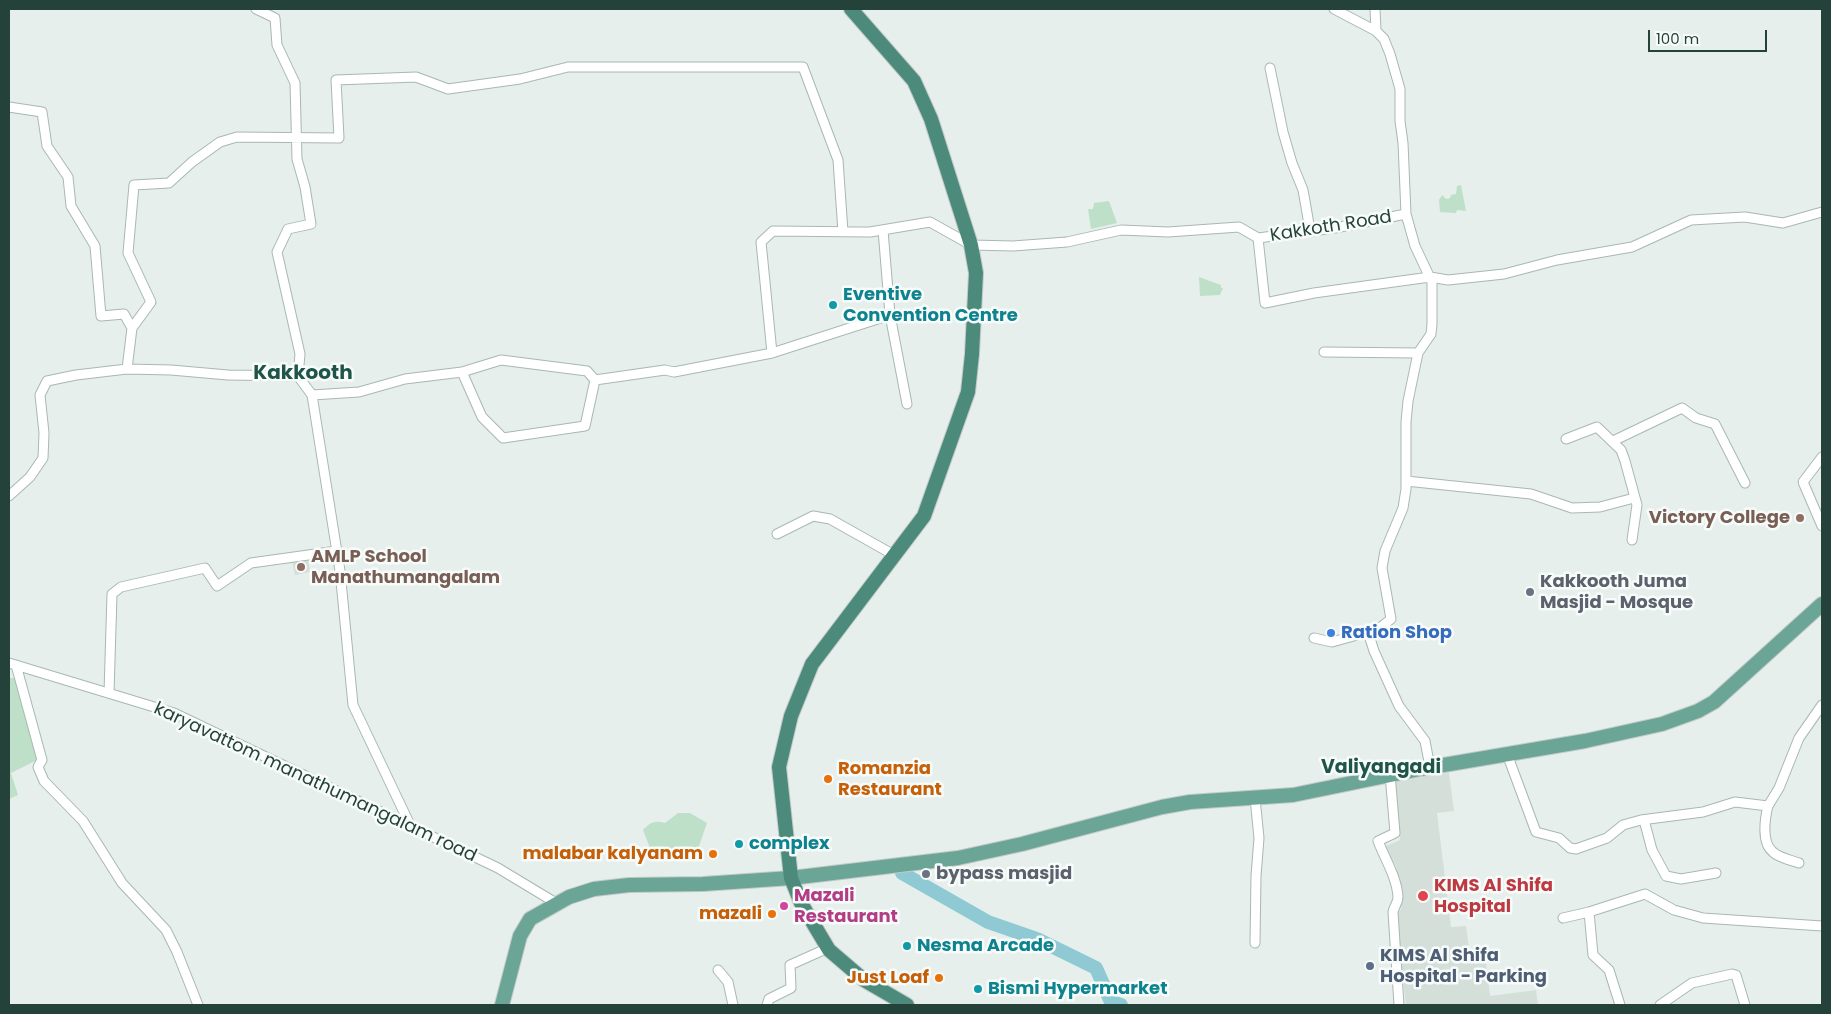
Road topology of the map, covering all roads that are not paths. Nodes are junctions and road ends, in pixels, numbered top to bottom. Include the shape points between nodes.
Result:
1 (256, 9) edge
2 (851, 9) edge
3 (1334, 9) edge
4 (1375, 9) edge
5 (1376, 31) junction
6 (1270, 68) dead end
7 (9, 107) edge
8 (296, 138) junction
9 (1822, 212) edge
10 (1406, 214) junction
11 (883, 230) junction
12 (1310, 230) junction
13 (843, 232) junction
14 (1258, 238) junction
15 (971, 245) junction
16 (1430, 277) junction
17 (890, 315) junction
18 (132, 328) junction
19 (1324, 352) dead end
20 (772, 353) junction
21 (1418, 353) junction
22 (127, 370) junction
23 (462, 372) junction
24 (298, 376) junction
25 (595, 380) junction
26 (312, 395) junction
27 (907, 404) dead end
28 (1566, 439) dead end
29 (1613, 441) junction
30 (1822, 457) edge
31 (1406, 481) junction
32 (1745, 483) dead end
33 (9, 496) edge
34 (1634, 498) junction
35 (1822, 526) edge
36 (777, 534) dead end
37 (1632, 540) dead end
38 (337, 551) junction
39 (894, 555) junction
40 (1822, 604) edge
41 (1368, 632) junction
42 (1314, 638) dead end
43 (12, 664) edge
44 (109, 693) junction
45 (1822, 705) edge
46 (1507, 754) junction
47 (1430, 767) junction
48 (1390, 774) junction
49 (1255, 798) junction
50 (1768, 806) junction
51 (1644, 820) junction
52 (411, 827) junction
53 (1799, 863) dead end
54 (1716, 873) dead end
55 (791, 878) junction
56 (556, 904) junction
57 (1589, 912) junction
58 (1563, 918) dead end
59 (1822, 926) edge
60 (1254, 943) dead end
61 (828, 948) junction
62 (718, 970) dead end
63 (198, 1005) edge
64 (502, 1005) edge
65 (733, 1005) edge
66 (768, 1005) edge
67 (907, 1005) edge
68 (1399, 1005) edge
69 (1620, 1005) edge
70 (1660, 1005) edge
71 (1745, 1005) edge

1 - 8 street via 274,18 277,44 295,83
2 - 15 highway via 914,81 931,119
3 - 5 street
4 - 5 street
5 - 10 street via 1384,40 1400,88
6 - 12 street via 1292,163 1303,190
7 - 18 street via 42,112 47,146 68,177 71,206 95,246 101,316 124,314
8 - 13 street via 339,138 336,80 416,77 448,89 520,79 568,67 803,67 838,160
8 - 18 street via 237,137 220,142 169,182 134,185 128,253 151,302
8 - 24 street via 297,159 311,224 288,229 277,252 300,354
9 - 16 street via 1782,223 1745,217 1691,220 1632,247 1557,260 1504,274 1448,280
10 - 12 street, Kakkoth Road
10 - 16 street, Kakkoth Road via 1415,246
11 - 13 street
11 - 15 street via 930,222
11 - 17 street
12 - 14 street, Kakkoth Road
13 - 20 street via 773,232 761,242
14 - 15 street via 1239,227 1168,232 1121,230 1067,242
14 - 16 street via 1265,303
15 - 39 highway via 976,273 968,392 924,516
16 - 21 street, Kakkoth Road via 1431,334
17 - 20 street
17 - 27 street
18 - 22 street
19 - 21 street
20 - 25 street via 674,372 665,370
21 - 31 street, Kakkoth Road via 1406,422
22 - 24 street
22 - 33 street via 47,381 40,396 43,458 30,477
23 - 25 street via 501,360 587,372
23 - 25 street via 482,417 503,438 585,426
23 - 26 street via 405,379 359,392
24 - 26 street
26 - 38 street
28 - 29 street via 1597,427
29 - 32 street via 1682,408 1696,418 1715,424
29 - 34 street via 1621,450
30 - 35 street via 1804,482
31 - 34 street via 1531,494 1572,508 1600,507
31 - 41 street, Kakkoth Road via 1403,508 1385,551 1382,568 1390,619
34 - 37 street via 1637,505
36 - 39 street via 813,516 830,519
38 - 44 street via 250,563 217,586 206,568 121,587 112,594
38 - 52 street via 353,705
39 - 55 highway via 812,664 791,716 779,767
40 - 46 main road via 1714,702 1703,708 1662,724
41 - 42 street, Kakkoth Road via 1332,642
41 - 47 street via 1399,706 1425,741
43 - 44 street, karyavattom manathumangalam road
43 - 63 street via 42,760 38,767 44,781 83,821 122,883 166,930
44 - 52 street, karyavattom manathumangalam road via 174,713
45 - 50 street via 1799,738
46 - 47 main road
46 - 51 street via 1536,832 1559,838 1576,849 1607,838 1623,825
47 - 48 main road
48 - 49 main road via 1293,795
48 - 68 street via 1395,833 1378,841 1398,894 1393,912
49 - 55 main road via 1162,807 958,858
49 - 60 street via 1259,838
50 - 51 street via 1735,802 1703,812
50 - 53 street via 1765,825 1769,848 1777,855
51 - 54 street via 1652,850 1666,876 1681,879
52 - 56 street, karyavattom manathumangalam road via 498,868
55 - 56 main road via 629,885 594,889
55 - 61 highway via 801,904
56 - 64 main road via 530,919 520,936
57 - 58 street
57 - 59 street via 1645,894 1674,910 1703,918
57 - 69 street via 1593,955 1608,970
61 - 66 street via 790,965 791,988 769,999
61 - 67 highway via 864,980
62 - 65 street via 728,982
70 - 71 street via 1692,983 1732,974 1736,975

